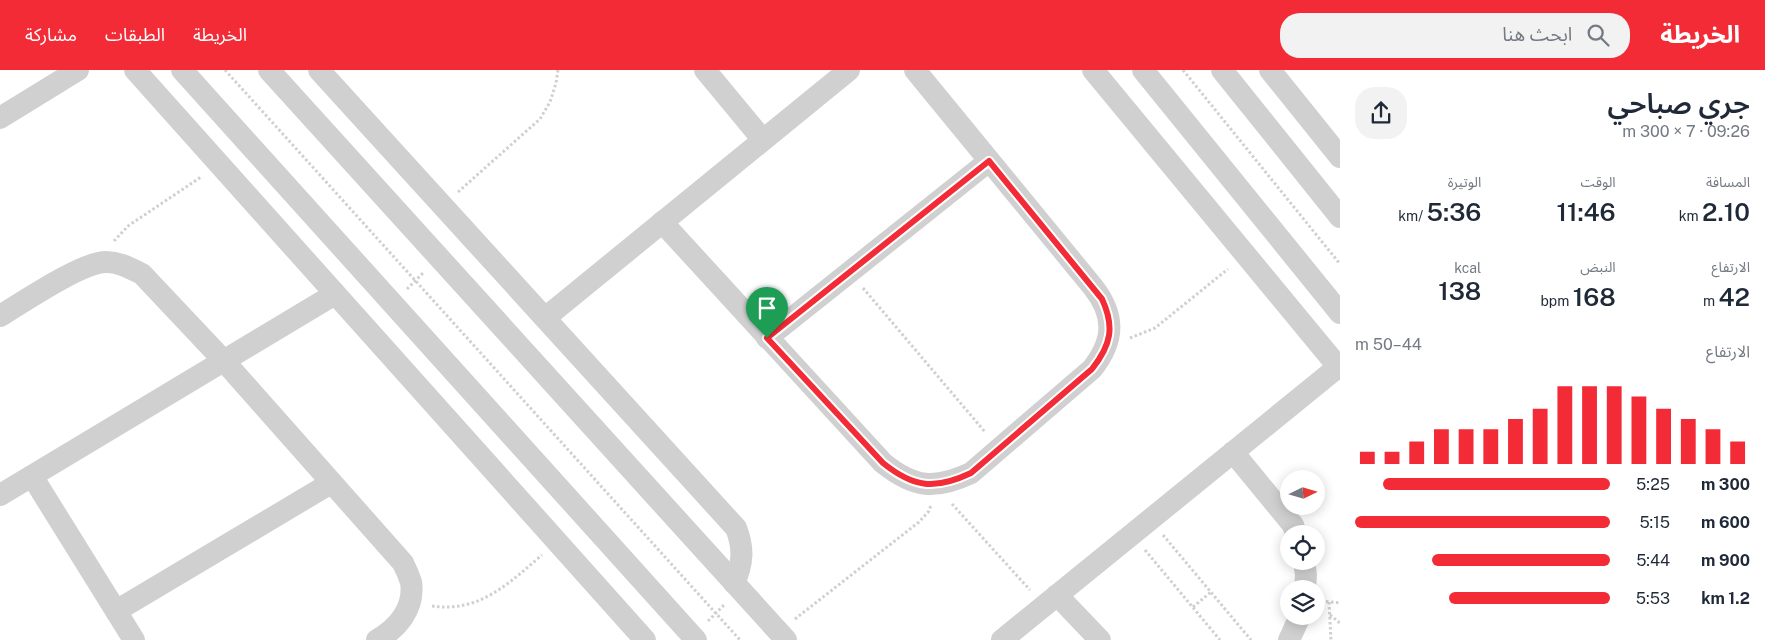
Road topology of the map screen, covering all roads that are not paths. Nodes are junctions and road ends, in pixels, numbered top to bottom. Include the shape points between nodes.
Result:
1 (78, 70) edge
2 (135, 70) edge
3 (182, 70) edge
4 (319, 70) edge
5 (705, 70) edge
6 (849, 70) edge
7 (915, 70) edge
8 (1093, 70) edge
9 (1144, 70) edge
10 (1222, 70) edge
11 (1270, 70) edge
12 (276, 73) edge
13 (0, 118) edge
14 (764, 140) junction
15 (1340, 157) edge
16 (989, 161) junction
17 (1340, 218) edge
18 (662, 222) junction
19 (335, 294) junction
20 (1340, 313) edge
21 (0, 316) edge
22 (545, 318) junction
23 (767, 338) junction
24 (224, 361) junction
25 (1339, 368) edge
26 (457, 375) junction
27 (428, 398) junction
28 (1233, 452) junction
29 (32, 476) junction
30 (330, 483) junction
31 (0, 495) edge
32 (576, 506) junction
33 (1293, 525) edge
34 (553, 537) junction
35 (737, 587) junction
36 (1051, 600) junction
37 (116, 611) junction
38 (1296, 625) edge
39 (782, 636) edge
40 (694, 638) edge
41 (134, 640) edge
42 (377, 640) edge
43 (645, 640) edge
44 (1002, 640) edge
45 (1100, 640) edge
46 (1289, 640) edge

1 - 13 street
2 - 19 street
3 - 26 street
4 - 22 street
5 - 14 street
6 - 14 street
7 - 16 street
8 - 25 street
9 - 20 street
10 - 17 street
11 - 15 street
12 - 35 street via 438,258
14 - 18 street
16 - 23 street
16 - 23 street via 1102,299 1110,328 1108,344 1092,369 971,473 934,485 916,483 898,475 883,463
18 - 22 street
18 - 23 street
19 - 24 street
19 - 27 street
21 - 24 street via 85,266 105,262 124,265 142,274
22 - 35 street via 736,528 742,556
24 - 29 street
24 - 30 street
25 - 28 street
26 - 27 street
26 - 32 street
27 - 34 street
28 - 33 street
28 - 36 street
29 - 31 street
29 - 37 street
30 - 37 street
30 - 42 street via 403,563 411,582 410,603 401,621
32 - 34 street
32 - 40 street
34 - 43 street
35 - 39 street
36 - 44 street
36 - 45 street
37 - 41 street
38 - 46 street

